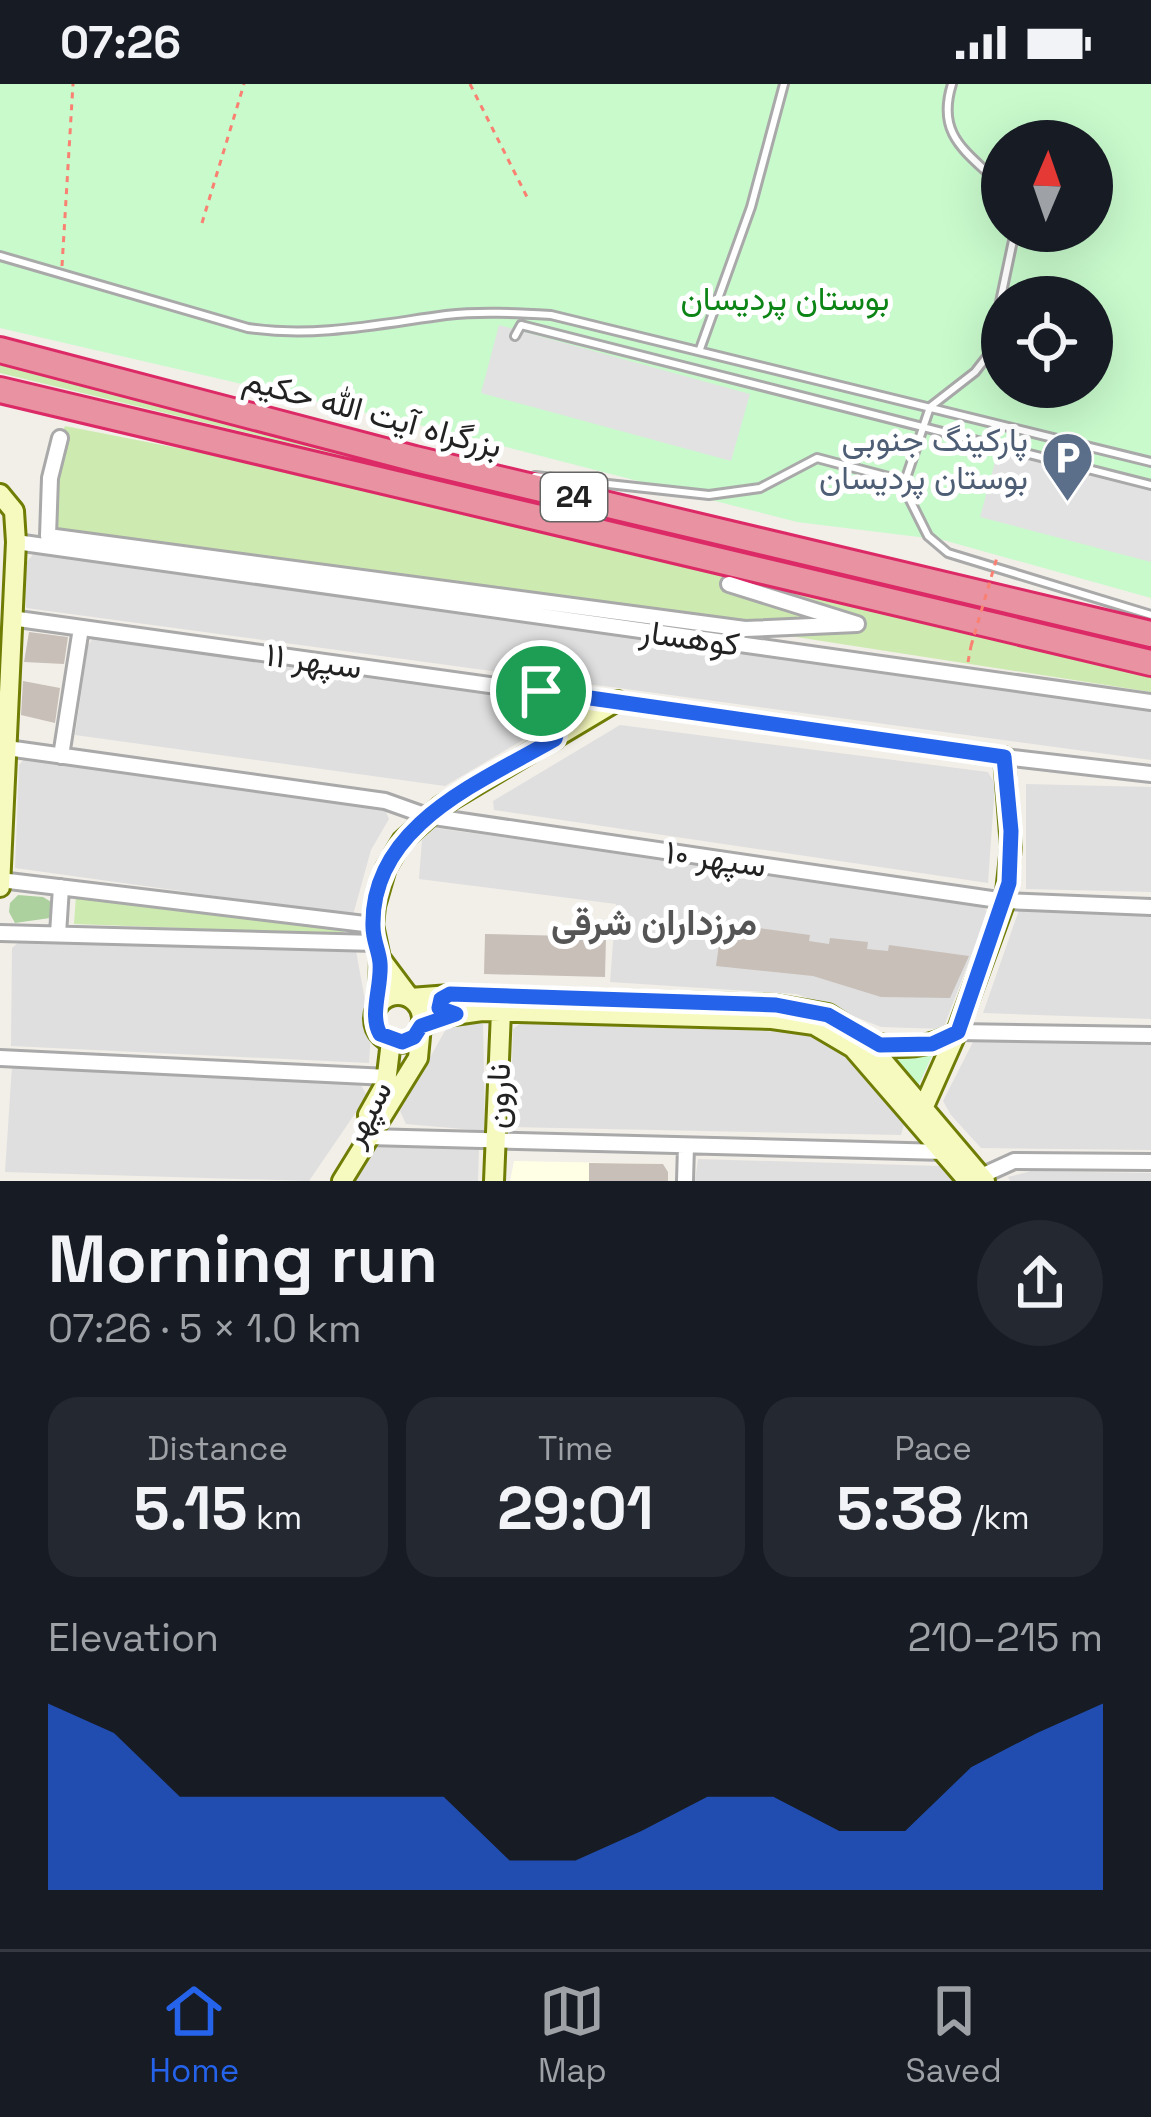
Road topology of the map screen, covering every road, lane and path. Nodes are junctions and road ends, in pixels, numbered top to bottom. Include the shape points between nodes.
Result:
1 (74, 84) edge
2 (244, 84) edge
3 (470, 84) edge
4 (784, 84) edge
5 (952, 84) edge
6 (981, 166) edge
7 (526, 197) dead end
8 (202, 224) dead end
9 (1011, 252) edge
10 (0, 256) edge
11 (61, 274) junction
12 (514, 336) dead end
13 (700, 349) junction
14 (0, 350) edge
15 (0, 393) edge
16 (930, 407) junction
17 (923, 427) junction
18 (60, 438) dead end
19 (415, 459) junction
20 (1151, 462) edge
21 (904, 484) junction
22 (1151, 485) edge
23 (0, 494) edge
24 (16, 542) junction
25 (998, 554) dead end
26 (729, 584) dead end
27 (1151, 615) edge
28 (11, 618) junction
29 (81, 628) junction
30 (1151, 634) edge
31 (5, 641) edge
32 (1151, 663) edge
33 (964, 675) junction
34 (541, 691) junction
35 (617, 701) junction
36 (1151, 702) edge
37 (4, 712) edge
38 (555, 739) junction
39 (7, 748) junction
40 (61, 756) junction
41 (1004, 757) junction
42 (1151, 774) edge
43 (427, 816) junction
44 (2, 825) edge
45 (0, 883) edge
46 (61, 887) junction
47 (1005, 901) junction
48 (1151, 907) edge
49 (0, 933) edge
50 (58, 934) junction
51 (376, 942) junction
52 (410, 998) junction
53 (380, 1004) junction
54 (453, 1004) junction
55 (501, 1011) junction
56 (421, 1026) junction
57 (958, 1032) junction
58 (1151, 1035) edge
59 (867, 1040) junction
60 (392, 1041) junction
61 (0, 1058) edge
62 (396, 1078) junction
63 (921, 1113) junction
64 (362, 1137) junction
65 (496, 1140) junction
66 (686, 1145) junction
67 (951, 1149) junction
68 (1151, 1162) edge
69 (977, 1180) edge
70 (328, 1181) edge
71 (342, 1181) edge
72 (494, 1181) edge
73 (685, 1181) edge

1 - 11 path
2 - 8 path
3 - 7 path
4 - 13 lane
5 - 6 lane via 952,137
9 - 16 lane via 989,354
10 - 11 lane
11 - 13 lane via 282,333 498,312 551,315
12 - 17 lane via 521,325
13 - 16 lane
14 - 19 highway, بزرگراه آیت الله حکیم / 24
15 - 32 highway, بزرگراه آیت الله حکیم / 24
16 - 17 lane
16 - 20 lane
17 - 21 lane
17 - 22 lane
18 - 26 street via 48,536 745,629 857,624
19 - 21 lane via 709,495 760,488 824,458
19 - 30 highway, بزرگراه آیت الله حکیم / 24
21 - 27 lane via 941,549
23 - 24 street via 14,511
24 - 28 street
24 - 33 street, کوهسار
25 - 33 path, bridge
28 - 29 street, سپهر ۱۱
28 - 31 street
29 - 34 street, سپهر ۱۱
29 - 40 street
31 - 37 street
33 - 36 street, کوهسار
34 - 35 street, سپهر ۱۱
34 - 38 street via 562,710
35 - 38 street
35 - 41 street, سپهر ۱۱
37 - 39 street
38 - 43 street
39 - 40 street, سپهر ۱۰
39 - 44 street
40 - 43 street, سپهر ۱۰ via 381,800
41 - 42 street, سپهر ۱۱
41 - 47 street via 1011,847
43 - 47 street, سپهر ۱۰
43 - 51 street via 386,868
44 - 45 street
45 - 46 street
46 - 50 street
46 - 51 street
47 - 48 street, سپهر ۱۰
47 - 57 street
49 - 50 street
50 - 51 street
51 - 52 street
51 - 53 street
52 - 53 street via 393,995
52 - 54 street
52 - 56 street
53 - 60 street via 376,1027
54 - 55 street
54 - 56 street
54 - 59 street via 776,1005 828,1015
55 - 63 street via 814,1025 854,1048
55 - 65 street, نارون
56 - 60 street via 409,1040
56 - 62 street, سپهر via 422,1048
57 - 58 street
57 - 59 street via 932,1044
57 - 63 street
59 - 63 street
60 - 62 street, سپهر
61 - 62 street
62 - 64 street, سپهر
63 - 67 street
64 - 65 street
64 - 70 street, سپهر
64 - 71 street, سپهر
65 - 66 street
65 - 72 street, نارون
66 - 67 street
66 - 73 street
67 - 69 street
68 - 69 street via 1014,1160

